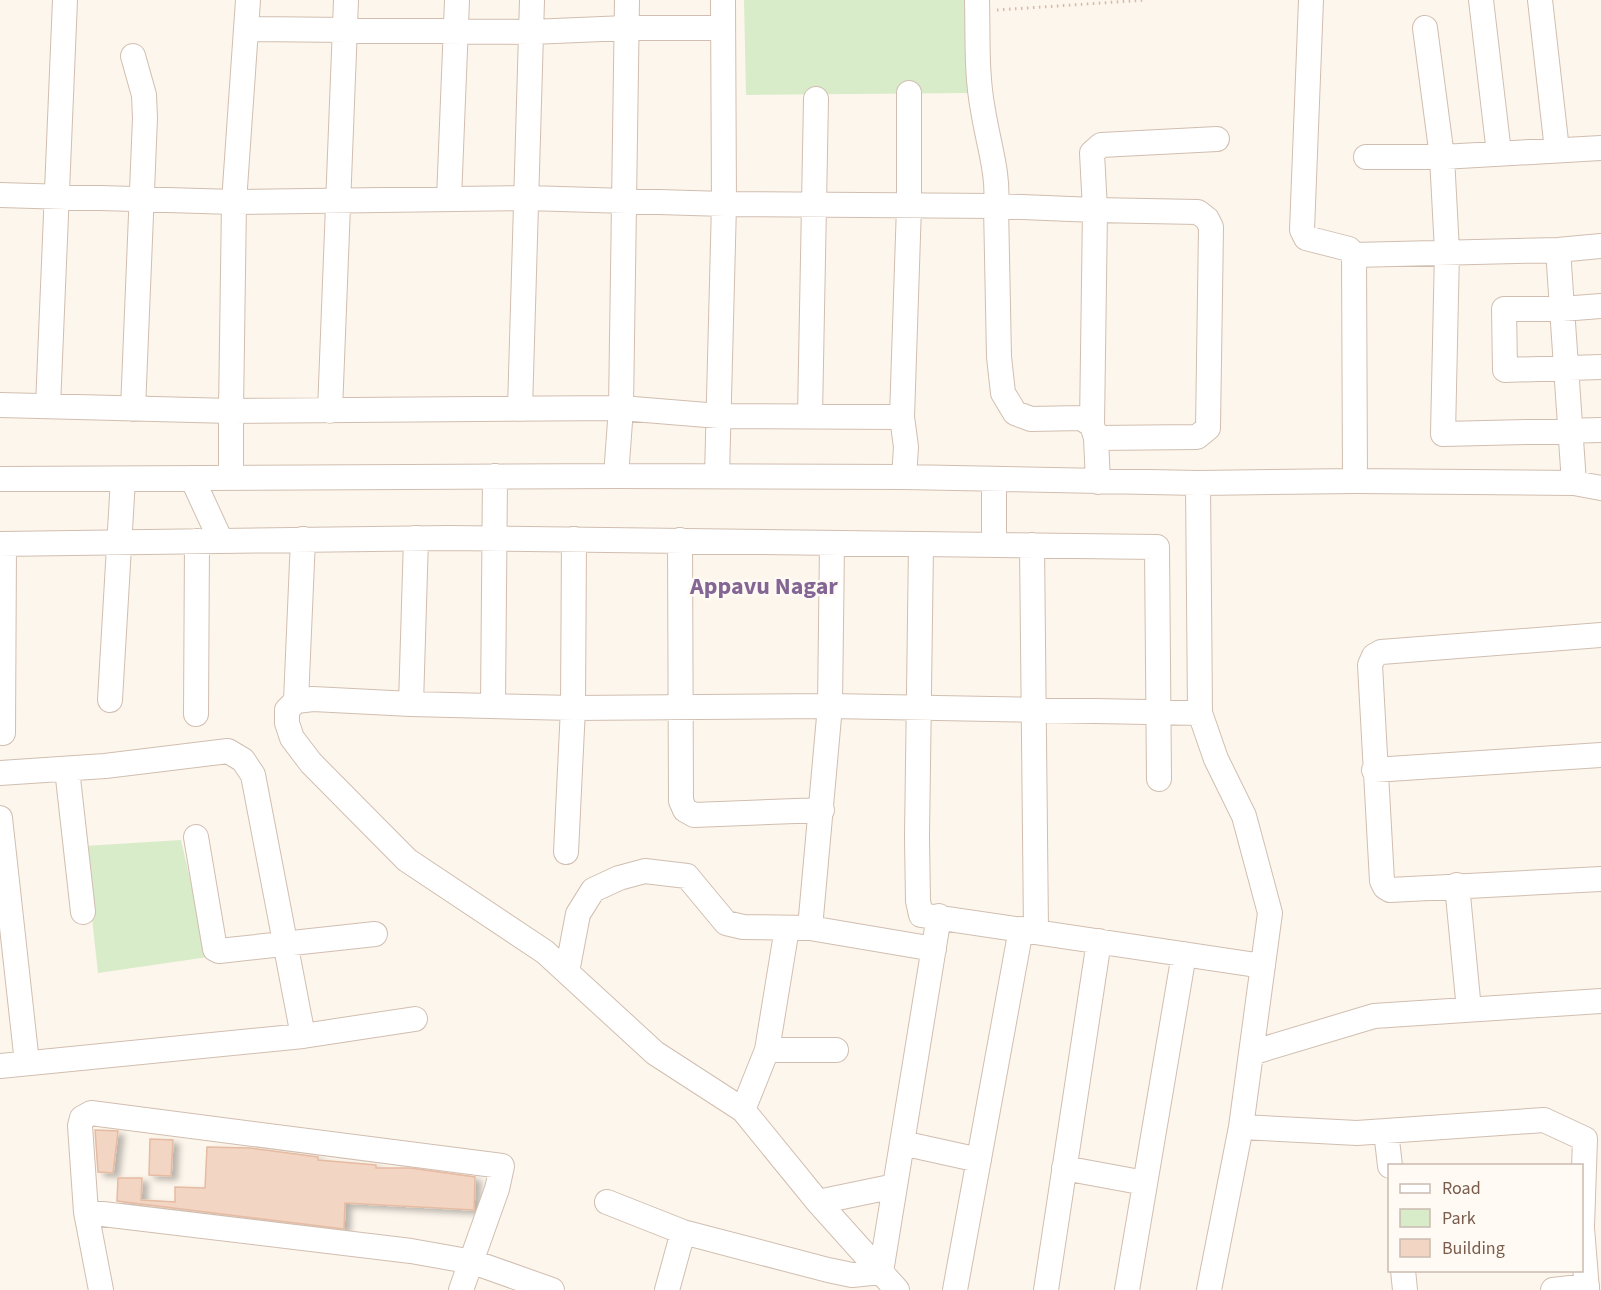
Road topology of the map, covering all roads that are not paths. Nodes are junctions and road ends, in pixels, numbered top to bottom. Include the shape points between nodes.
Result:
1 (65, 0) edge
2 (248, 0) edge
3 (346, 0) edge
4 (457, 0) edge
5 (532, 0) edge
6 (627, 0) edge
7 (723, 0) edge
8 (1311, 0) edge
9 (1481, 0) edge
10 (1540, 0) edge
11 (977, 6) edge
12 (626, 28) junction
13 (723, 28) junction
14 (1425, 28) dead end
15 (246, 29) junction
16 (344, 31) junction
17 (455, 31) junction
18 (531, 32) junction
19 (133, 57) dead end
20 (909, 93) dead end
21 (816, 99) dead end
22 (1217, 139) dead end
23 (1601, 148) edge
24 (1557, 150) junction
25 (1499, 153) junction
26 (1366, 157) dead end
27 (1442, 157) junction
28 (0, 195) edge
29 (59, 197) junction
30 (528, 198) junction
31 (140, 199) junction
32 (449, 199) junction
33 (340, 200) junction
34 (623, 201) junction
35 (234, 202) junction
36 (724, 204) junction
37 (814, 204) junction
38 (909, 206) junction
39 (996, 206) junction
40 (1095, 210) junction
41 (1601, 246) edge
42 (1558, 250) junction
43 (1447, 251) junction
44 (1354, 255) junction
45 (1601, 306) edge
46 (1562, 309) junction
47 (1601, 367) edge
48 (1567, 369) junction
49 (0, 405) edge
50 (48, 406) junction
51 (621, 408) junction
52 (133, 409) junction
53 (520, 409) junction
54 (231, 411) junction
55 (330, 411) junction
56 (719, 416) junction
57 (810, 416) junction
58 (902, 417) junction
59 (1601, 430) edge
60 (1569, 431) junction
61 (1094, 432) junction
62 (495, 476) junction
63 (616, 476) junction
64 (717, 476) junction
65 (904, 477) junction
66 (192, 478) junction
67 (231, 478) junction
68 (0, 479) edge
69 (123, 479) junction
70 (994, 479) junction
71 (1355, 481) junction
72 (1098, 482) junction
73 (1198, 483) junction
74 (1574, 483) junction
75 (1601, 488) edge
76 (416, 538) junction
77 (495, 538) junction
78 (303, 539) junction
79 (574, 539) junction
80 (680, 540) junction
81 (197, 541) junction
82 (221, 541) junction
83 (120, 542) junction
84 (2, 544) edge
85 (832, 544) junction
86 (1032, 544) junction
87 (994, 545) junction
88 (921, 546) junction
89 (1601, 635) edge
90 (110, 700) dead end
91 (296, 701) junction
92 (411, 704) junction
93 (493, 704) junction
94 (830, 706) junction
95 (573, 708) junction
96 (682, 708) junction
97 (918, 708) junction
98 (1034, 710) junction
99 (1157, 711) junction
100 (1200, 713) junction
101 (196, 714) dead end
102 (3, 733) dead end
103 (1601, 755) edge
104 (67, 769) junction
105 (1374, 770) junction
106 (0, 773) edge
107 (1159, 779) dead end
108 (822, 810) junction
109 (0, 818) edge
110 (196, 837) dead end
111 (566, 852) dead end
112 (1601, 879) edge
113 (1456, 885) junction
114 (82, 912) dead end
115 (939, 916) junction
116 (799, 928) junction
117 (1028, 930) junction
118 (375, 934) dead end
119 (1099, 941) junction
120 (286, 942) junction
121 (934, 949) junction
122 (1184, 954) junction
123 (1263, 966) junction
124 (567, 972) junction
125 (1601, 1001) edge
126 (1469, 1010) junction
127 (415, 1018) dead end
128 (303, 1036) junction
129 (767, 1050) junction
130 (836, 1050) dead end
131 (1251, 1053) junction
132 (27, 1063) junction
133 (0, 1066) edge
134 (743, 1110) junction
135 (1240, 1127) junction
136 (1386, 1131) junction
137 (902, 1143) junction
138 (979, 1160) junction
139 (1390, 1164) edge
140 (1064, 1168) junction
141 (1145, 1183) junction
142 (1583, 1183) edge
143 (895, 1186) junction
144 (607, 1202) dead end
145 (818, 1202) junction
146 (86, 1212) junction
147 (683, 1232) junction
148 (1583, 1247) edge
149 (473, 1262) junction
150 (881, 1272) junction
151 (1403, 1272) edge
152 (1587, 1288) edge
153 (101, 1290) edge
154 (461, 1290) edge
155 (552, 1290) edge
156 (667, 1290) edge
157 (897, 1290) edge
158 (955, 1290) edge
159 (1046, 1290) edge
160 (1127, 1290) edge
161 (1209, 1290) edge
162 (1406, 1290) edge
163 (1552, 1290) edge

1 - 29 street
2 - 15 street
3 - 16 street
4 - 17 street
5 - 18 street
6 - 12 street
7 - 13 street
8 - 44 street via 1302,230 1306,238 1349,249
9 - 25 street
10 - 24 street
11 - 39 street via 977,66 998,185
12 - 13 street
12 - 18 street
12 - 34 street
13 - 36 street
14 - 27 street
15 - 16 street
15 - 35 street
16 - 17 street
16 - 33 street
17 - 18 street
17 - 32 street
18 - 30 street
19 - 31 street via 144,96
20 - 38 street
21 - 37 street
22 - 40 street via 1096,147 1092,153
23 - 24 street
24 - 25 street
25 - 27 street
26 - 27 street
27 - 43 street
28 - 29 street
29 - 31 street
29 - 50 street
30 - 32 street
30 - 34 street
30 - 53 street
31 - 35 street
31 - 52 street
32 - 33 street
33 - 35 street
33 - 55 street
34 - 36 street
34 - 51 street
35 - 54 street
36 - 37 street
36 - 56 street
37 - 38 street
37 - 57 street
38 - 39 street
38 - 58 street
39 - 40 street
39 - 61 street via 1003,393 1015,413 1031,419 1081,418
40 - 61 street
40 - 61 street via 1198,212 1211,227 1208,428 1197,437
41 - 42 street
42 - 43 street
42 - 46 street
43 - 44 street
43 - 60 street via 1443,434
44 - 71 street
45 - 46 street
46 - 48 street
46 - 48 street via 1504,309 1505,370
47 - 48 street
48 - 60 street
49 - 50 street
50 - 52 street
51 - 53 street
51 - 56 street
51 - 63 street
52 - 54 street
53 - 55 street
54 - 55 street
54 - 67 street
56 - 57 street
56 - 64 street
57 - 58 street
58 - 65 street
59 - 60 street
60 - 74 street
61 - 72 street
62 - 63 street
62 - 67 street
62 - 77 street
63 - 64 street
64 - 65 street
65 - 70 street
66 - 67 street
66 - 69 street
66 - 82 street
68 - 69 street
69 - 83 street
70 - 72 street
70 - 87 street
71 - 73 street
71 - 74 street
72 - 73 street
73 - 100 street
74 - 75 street
76 - 77 street
76 - 78 street
76 - 92 street
77 - 79 street
77 - 93 street
78 - 82 street
78 - 91 street
79 - 80 street
79 - 95 street
80 - 85 street
80 - 96 street
81 - 82 street
81 - 83 street
81 - 101 street
83 - 84 street
83 - 90 street
84 - 102 street
85 - 88 street
85 - 94 street
86 - 87 street
86 - 98 street
86 - 99 street via 1157,547
87 - 88 street
88 - 97 street
89 - 105 street via 1381,652 1374,656 1370,665
91 - 92 street
91 - 124 street via 287,710 292,738 311,763 407,860 545,952
92 - 93 street
93 - 95 street
94 - 96 street
94 - 97 street
94 - 108 street
95 - 96 street
95 - 111 street
96 - 108 street via 681,801 685,810 693,815
97 - 98 street
97 - 115 street via 918,901 921,915
98 - 99 street
98 - 117 street
99 - 100 street
99 - 107 street
100 - 123 street via 1216,759 1244,816 1270,913
103 - 105 street
104 - 106 street
104 - 114 street
104 - 120 street via 228,751 243,760 253,775
105 - 113 street via 1385,887 1390,890
108 - 116 street
109 - 132 street
110 - 120 street via 215,949
112 - 113 street
113 - 126 street
115 - 117 street
115 - 121 street
116 - 121 street
116 - 124 street via 743,927 726,922 687,876 645,871 593,890 578,914
116 - 129 street
117 - 119 street
117 - 138 street
118 - 120 street
119 - 122 street
119 - 140 street
120 - 128 street
121 - 137 street
122 - 123 street
122 - 141 street
123 - 131 street
124 - 134 street via 655,1053
125 - 126 street
126 - 131 street via 1374,1016
127 - 128 street
128 - 132 street
129 - 130 street
129 - 134 street
131 - 135 street
132 - 133 street
134 - 145 street
135 - 136 street
135 - 161 street
136 - 139 street
136 - 142 street via 1544,1120 1585,1139
137 - 138 street
137 - 143 street
138 - 158 street
140 - 141 street
140 - 159 street
141 - 160 street
143 - 145 street
143 - 150 street
144 - 147 street
145 - 150 street
146 - 149 street
146 - 149 street via 80,1126 82,1118 91,1113 502,1166
146 - 153 street
147 - 150 street via 852,1275
147 - 156 street
148 - 152 street
149 - 154 street
149 - 155 street
150 - 157 street
151 - 162 street
152 - 163 street

